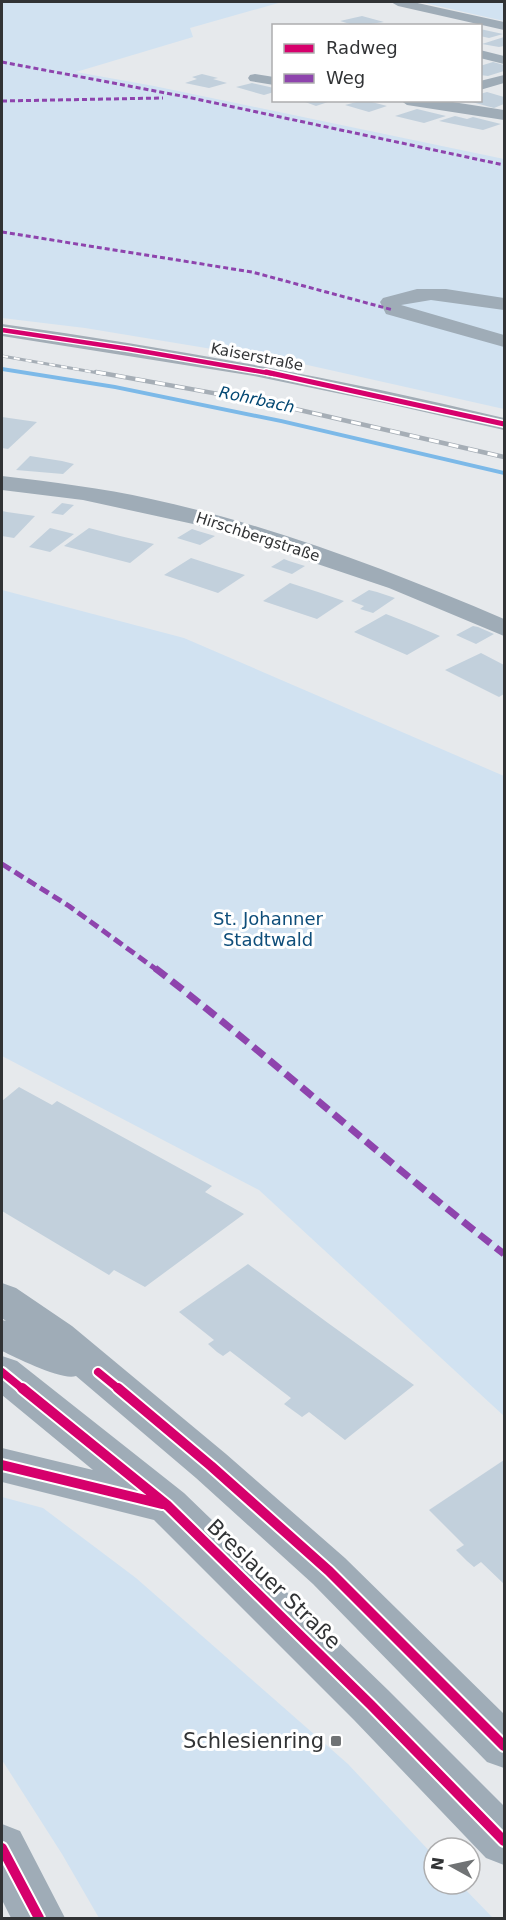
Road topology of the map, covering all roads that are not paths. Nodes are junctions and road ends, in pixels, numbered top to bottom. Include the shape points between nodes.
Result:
1 (398, 2) edge
2 (504, 26) edge
3 (482, 54) edge
4 (504, 60) edge
5 (255, 78) dead end
6 (504, 79) edge
7 (272, 81) edge
8 (482, 85) edge
9 (427, 102) edge
10 (504, 115) edge
11 (504, 304) edge
12 (2, 330) edge
13 (504, 341) edge
14 (504, 424) edge
15 (2, 483) edge
16 (504, 628) edge
17 (2, 1298) edge
18 (2, 1335) edge
19 (2, 1372) edge
20 (98, 1372) junction
21 (2, 1465) edge
22 (168, 1506) junction
23 (504, 1746) edge
24 (504, 1840) edge
25 (2, 1848) edge
26 (24, 1898) edge

1 - 2 street
3 - 4 street
5 - 7 street
6 - 8 street
9 - 10 street
11 - 13 street via 440,295 408,295 390,302 393,310
12 - 14 main road, Kaiserstraße via 244,368
15 - 16 street, Hirschbergstraße via 117,499 215,522 398,583
17 - 20 street via 58,1337
18 - 20 street
19 - 22 street, Breslauer Straße
20 - 23 street via 329,1571
21 - 22 street
22 - 24 street, Breslauer Straße
25 - 26 street

